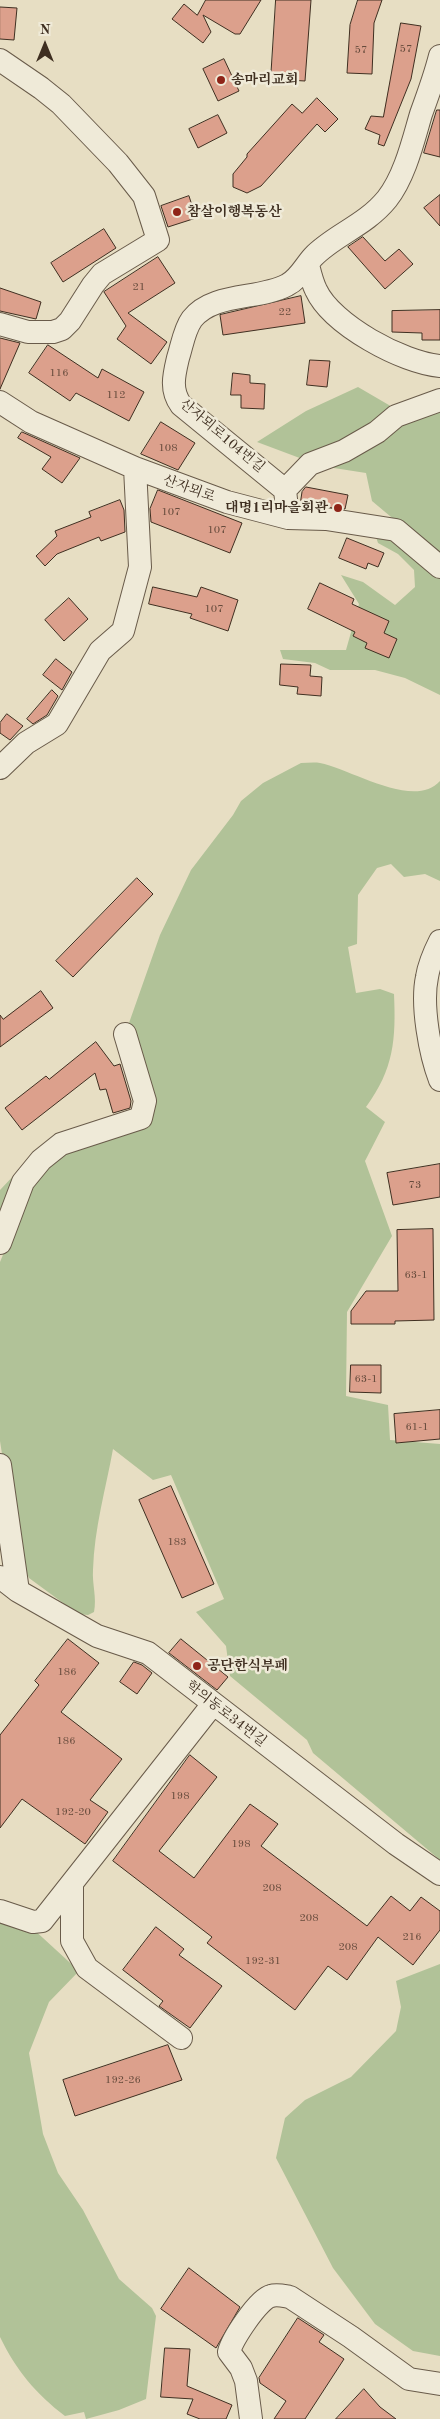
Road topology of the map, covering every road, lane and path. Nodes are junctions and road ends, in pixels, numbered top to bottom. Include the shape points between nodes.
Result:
1 (440, 56) edge
2 (0, 60) edge
3 (308, 265) junction
4 (0, 324) edge
5 (440, 366) edge
6 (440, 400) edge
7 (0, 402) edge
8 (135, 468) junction
9 (285, 490) junction
10 (288, 518) junction
11 (440, 567) edge
12 (0, 768) edge
13 (440, 941) edge
14 (125, 1034) dead end
15 (440, 1080) edge
16 (0, 1243) edge
17 (0, 1465) edge
18 (0, 1577) edge
19 (18, 1592) junction
20 (213, 1704) junction
21 (440, 1874) edge
22 (72, 1885) junction
23 (0, 1911) edge
24 (181, 2038) dead end
25 (440, 2384) edge
26 (251, 2419) edge

1 - 3 street, 산자뫼로104번길 via 412,143 388,197 367,219 323,248
2 - 4 street via 61,104 118,163 144,196 158,240 102,274 62,329 28,332
3 - 5 street via 322,300 358,332 400,356
3 - 9 street, 산자뫼로104번길 via 289,284 214,304 192,319 186,330 173,390 181,405
6 - 9 street via 396,416 344,450 310,464
7 - 8 street, 산자뫼로 via 31,422
8 - 10 street, 산자뫼로 via 227,502
8 - 12 street via 140,567 123,631 100,651 57,724 26,743
9 - 10 street
10 - 11 street, 산자뫼로 via 326,519 396,530
13 - 15 street via 426,979 425,1000
14 - 16 street via 145,1101 141,1118 61,1144 41,1160 23,1182
17 - 19 street
18 - 19 street, 학의동로34번길
19 - 20 street, 학의동로34번길 via 97,1636 148,1653
20 - 21 street, 학의동로34번길
20 - 22 street
22 - 23 street via 42,1921 33,1922
22 - 24 street via 72,1941 87,1968
25 - 26 street via 409,2379 290,2297 270,2296 262,2301 231,2343 229,2352 246,2381

